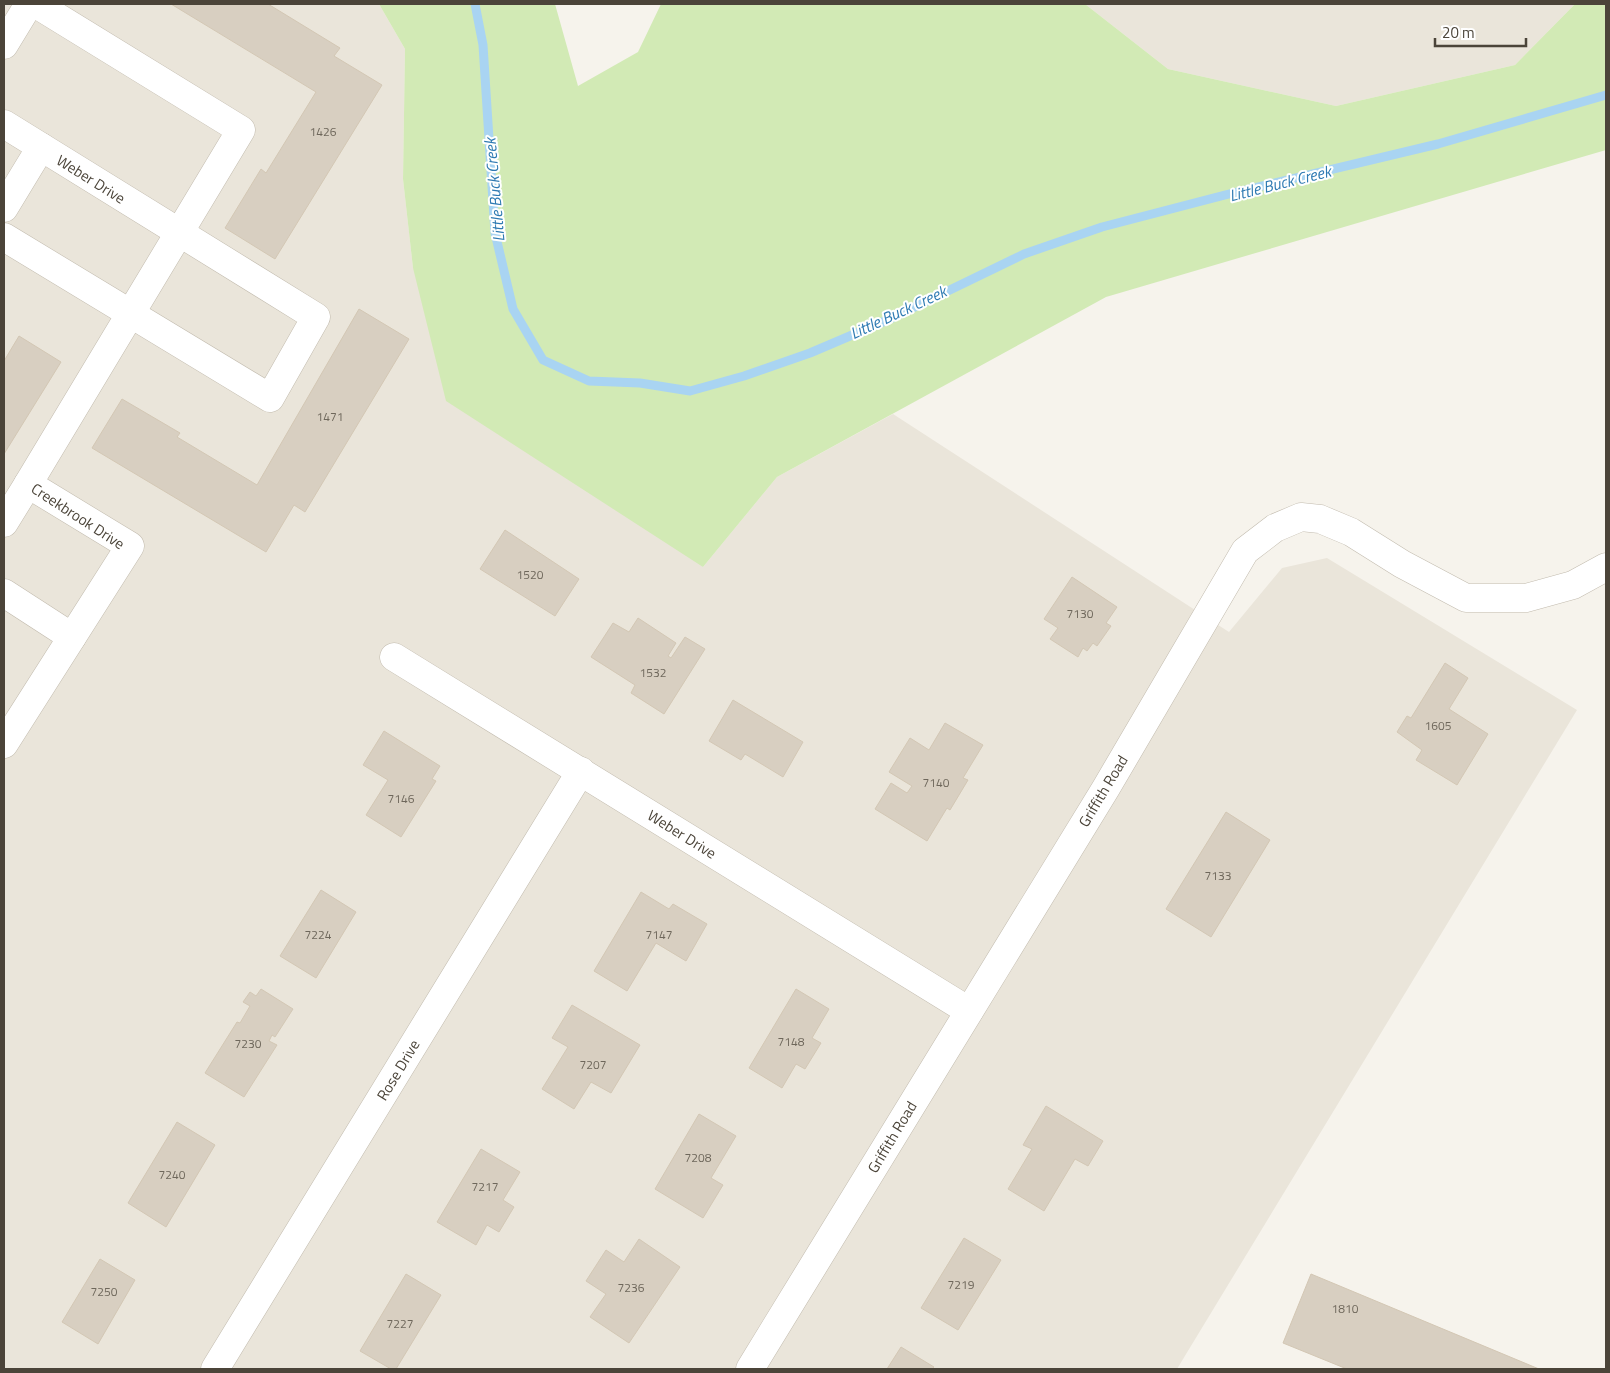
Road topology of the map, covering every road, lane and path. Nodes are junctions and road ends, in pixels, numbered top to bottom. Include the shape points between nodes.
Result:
1 (29, 4) edge
2 (36, 4) edge
3 (4, 45) edge
4 (4, 124) edge
5 (40, 147) junction
6 (4, 208) edge
7 (178, 234) junction
8 (4, 237) edge
9 (130, 314) junction
10 (28, 484) junction
11 (4, 523) edge
12 (1606, 566) edge
13 (4, 593) edge
14 (72, 637) junction
15 (394, 657) dead end
16 (4, 744) edge
17 (581, 772) junction
18 (969, 1011) junction
19 (215, 1369) edge
20 (750, 1369) edge

1 - 3 street
2 - 7 street, Creekbrook Drive via 241,130
4 - 5 street, Weber Drive
5 - 6 street
5 - 7 street, Weber Drive
7 - 9 street, Creekbrook Drive
7 - 9 street, Weber Drive via 316,317 270,398
8 - 9 street
9 - 10 street, Creekbrook Drive
10 - 11 street
10 - 14 street, Creekbrook Drive via 130,546
12 - 18 street, Griffith Road via 1573,585 1526,598 1466,598 1351,532 1320,518 1301,517 1275,528 1245,551 1106,788
13 - 14 street
14 - 16 street, Creekbrook Drive
15 - 17 street, Weber Drive
17 - 18 street, Weber Drive
17 - 19 street, Rose Drive
18 - 20 street, Griffith Road

